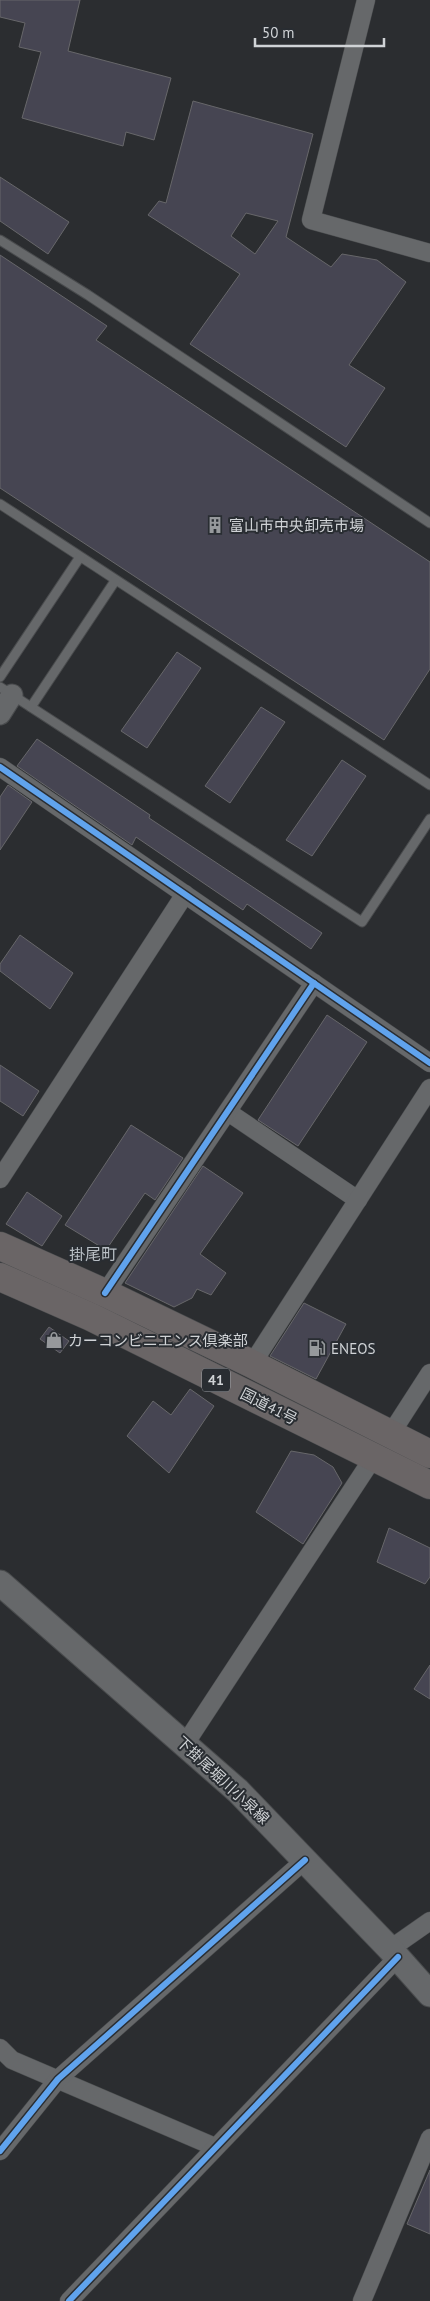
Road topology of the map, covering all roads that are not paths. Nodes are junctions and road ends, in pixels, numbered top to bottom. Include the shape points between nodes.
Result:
1 (366, 0) edge
2 (0, 240) edge
3 (430, 253) edge
4 (0, 504) edge
5 (430, 523) edge
6 (80, 557) junction
7 (115, 582) junction
8 (0, 677) edge
9 (6, 691) edge
10 (31, 707) junction
11 (0, 714) edge
12 (0, 767) edge
13 (430, 785) edge
14 (430, 819) edge
15 (185, 894) junction
16 (314, 983) junction
17 (430, 1063) edge
18 (430, 1088) edge
19 (228, 1112) junction
20 (0, 1179) edge
21 (358, 1200) junction
22 (0, 1246) edge
23 (0, 1277) edge
24 (105, 1294) junction
25 (252, 1364) junction
26 (430, 1373) edge
27 (390, 1435) junction
28 (430, 1454) edge
29 (373, 1458) junction
30 (430, 1486) edge
31 (0, 1583) edge
32 (185, 1744) junction
33 (305, 1860) junction
34 (430, 1921) edge
35 (394, 1953) junction
36 (430, 1994) edge
37 (0, 2048) edge
38 (58, 2079) junction
39 (430, 2138) edge
40 (215, 2147) junction
41 (0, 2151) edge
42 (69, 2301) edge
43 (362, 2301) edge

1 - 3 street via 311,220
2 - 5 lane
4 - 6 lane
6 - 7 lane
6 - 8 lane
7 - 10 lane
7 - 13 lane
9 - 10 lane
9 - 11 street
10 - 14 lane via 362,922
12 - 15 street
15 - 16 street
15 - 20 street
16 - 17 street
16 - 19 street
18 - 21 street
19 - 21 street
19 - 24 street
21 - 25 street
22 - 24 highway, 国道41号 / 41
23 - 29 highway, 国道41号 / 41 via 91,1317
24 - 25 highway, 国道41号 / 41
25 - 27 highway, 国道41号 / 41
26 - 27 street
27 - 28 highway, 国道41号 / 41
29 - 30 highway, 国道41号 / 41
29 - 32 street
31 - 32 main road, 下掛尾堀川小泉線
32 - 33 main road, 下掛尾堀川小泉線 via 238,1791
33 - 35 main road, 下掛尾堀川小泉線
33 - 38 street
34 - 35 street
35 - 36 main road, 下掛尾堀川小泉線
35 - 40 street
37 - 38 street via 12,2060
38 - 40 street
38 - 41 street
39 - 43 street
40 - 42 street

